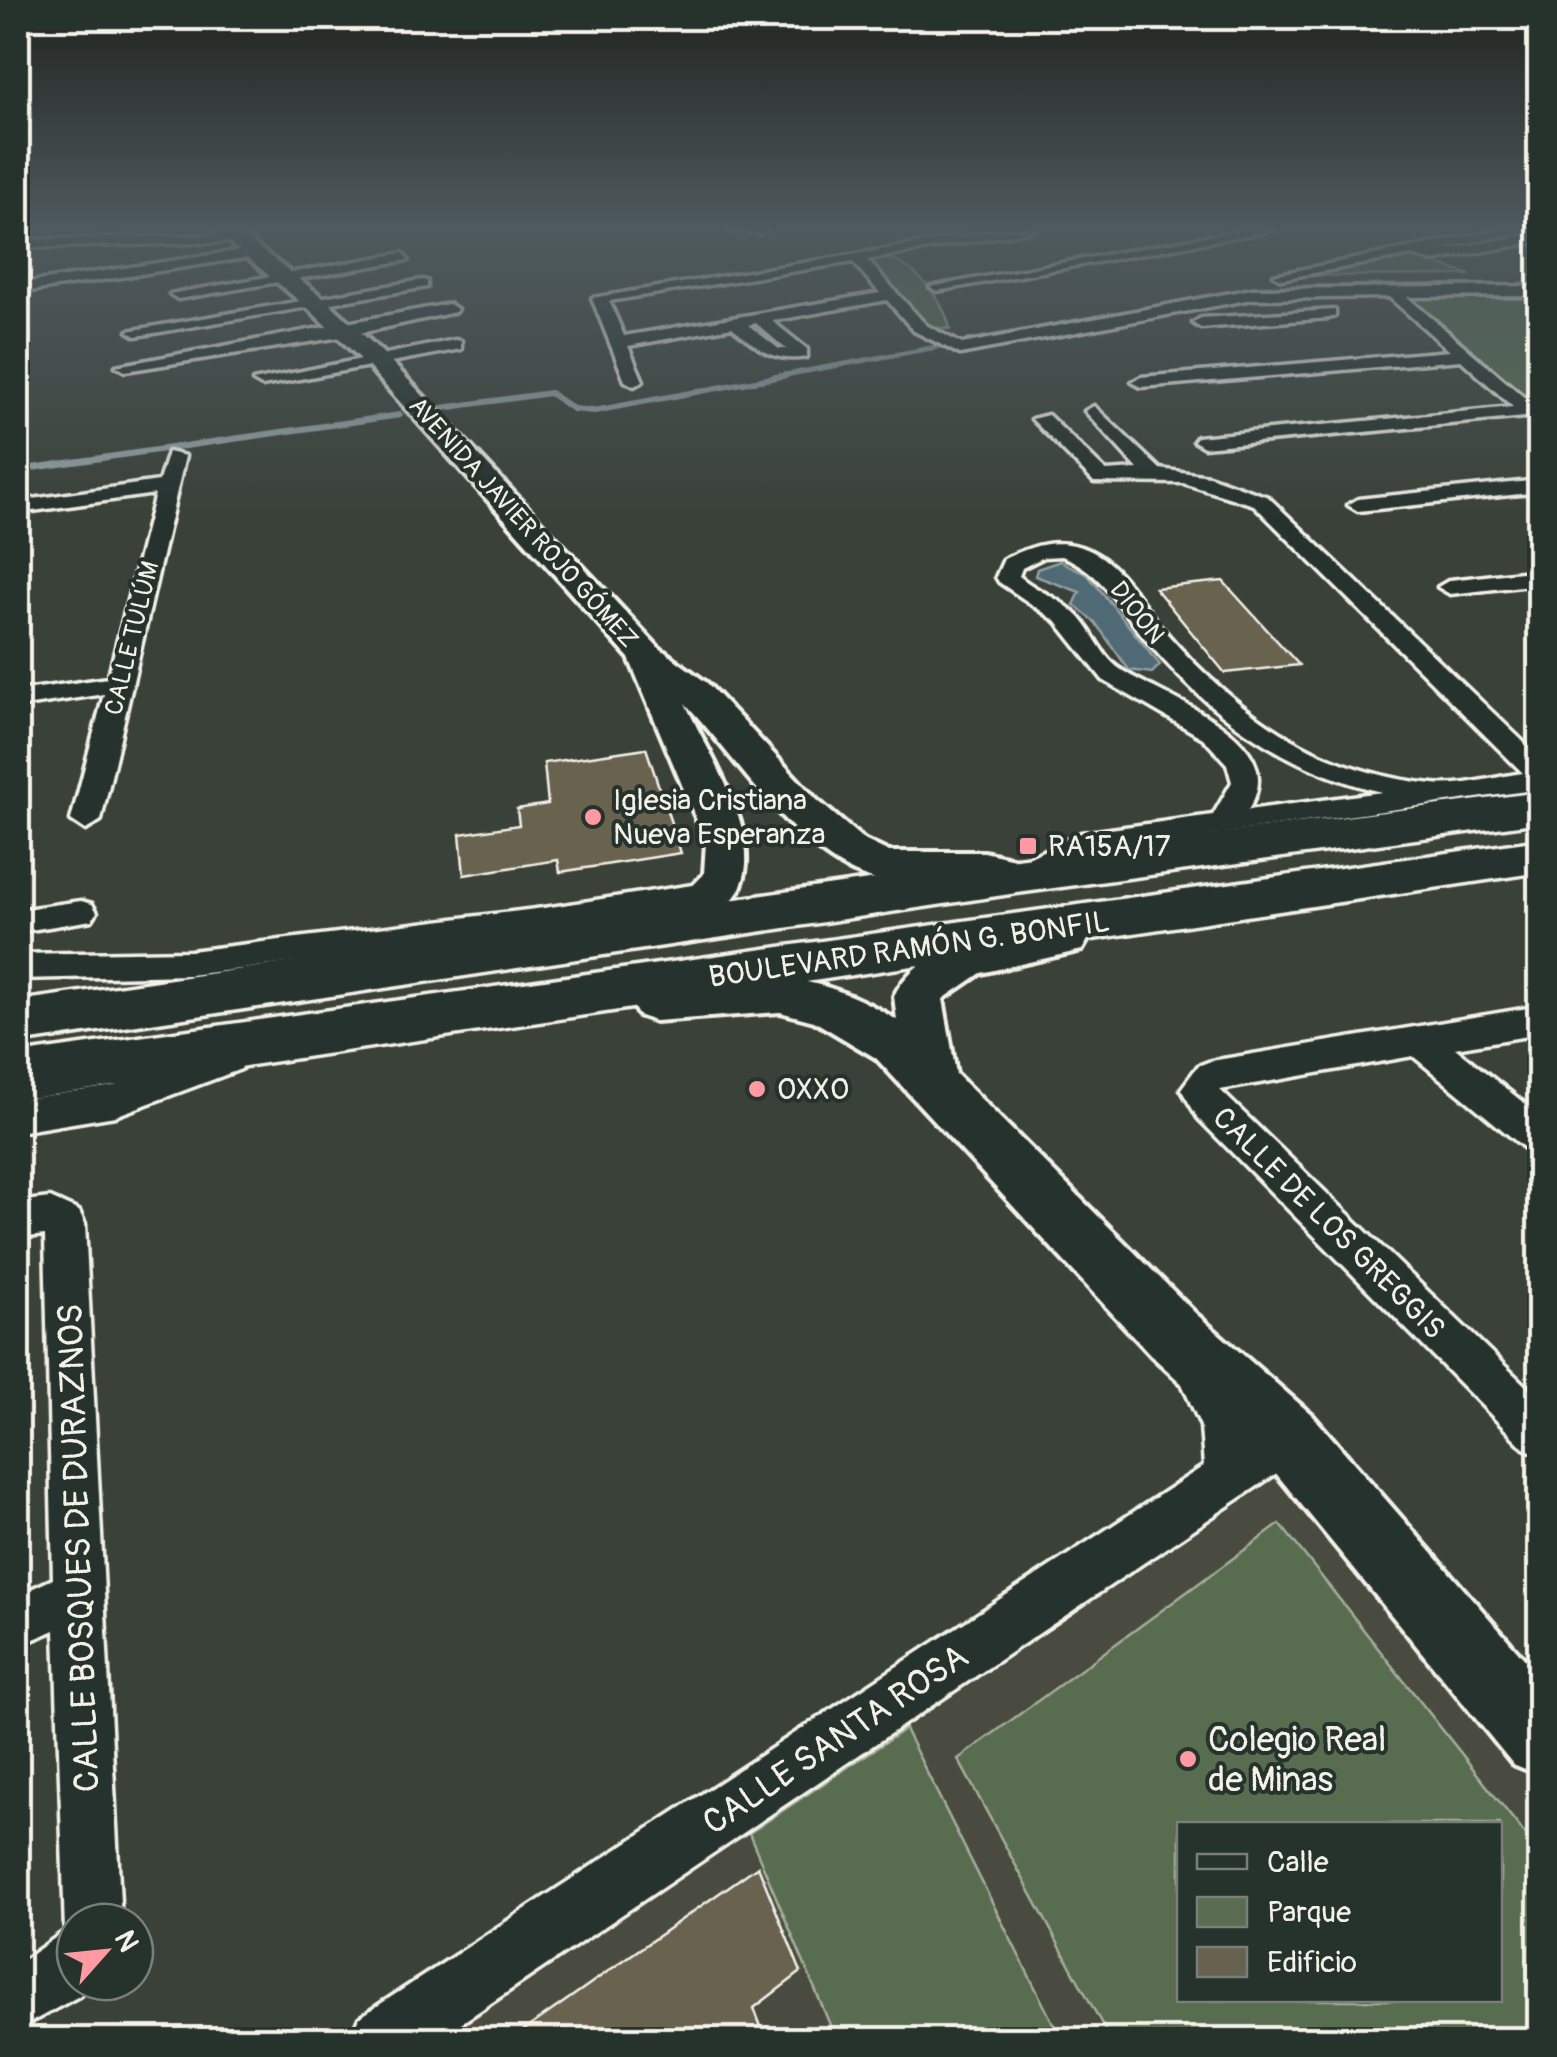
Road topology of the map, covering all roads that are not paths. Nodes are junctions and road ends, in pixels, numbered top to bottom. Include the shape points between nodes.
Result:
1 (161, 326) edge
2 (340, 326) edge
3 (368, 326) edge
4 (613, 326) edge
5 (712, 326) edge
6 (740, 326) edge
7 (769, 326) edge
8 (918, 326) edge
9 (1001, 326) edge
10 (1090, 326) edge
11 (1158, 326) edge
12 (1432, 326) edge
13 (1118, 329) dead end
14 (136, 330) dead end
15 (346, 331) junction
16 (946, 339) junction
17 (620, 342) junction
18 (455, 345) dead end
19 (1465, 355) junction
20 (376, 360) junction
21 (124, 366) dead end
22 (262, 381) dead end
23 (634, 381) dead end
24 (1142, 382) dead end
25 (1094, 412) dead end
26 (1534, 416) edge
27 (1041, 419) dead end
28 (1204, 442) dead end
29 (175, 456) dead end
30 (1152, 472) junction
31 (168, 486) junction
32 (1540, 486) edge
33 (1358, 505) dead end
34 (18, 507) edge
35 (1540, 577) edge
36 (1450, 587) dead end
37 (645, 655) junction
38 (1202, 680) junction
39 (119, 684) junction
40 (1149, 695) junction
41 (18, 699) edge
42 (1272, 740) junction
43 (1232, 749) junction
44 (1540, 777) edge
45 (1434, 794) junction
46 (1540, 806) edge
47 (86, 820) dead end
48 (1224, 821) junction
49 (1540, 856) edge
50 (1017, 876) junction
51 (713, 892) junction
52 (1222, 903) junction
53 (81, 912) dead end
54 (18, 921) edge
55 (616, 934) junction
56 (18, 967) edge
57 (520, 1006) junction
58 (18, 1008) edge
59 (92, 1011) junction
60 (1540, 1020) edge
61 (18, 1022) edge
62 (1419, 1040) junction
63 (278, 1041) junction
64 (18, 1078) edge
65 (931, 1080) junction
66 (18, 1116) edge
67 (1540, 1140) edge
68 (18, 1220) edge
69 (1178, 1338) junction
70 (1540, 1432) edge
71 (1290, 1438) junction
72 (1226, 1480) junction
73 (78, 1593) junction
74 (18, 1621) edge
75 (1540, 1737) edge
76 (91, 1902) edge
77 (55, 1978) edge
78 (18, 1998) edge
79 (381, 2040) edge

1 - 14 street
2 - 15 street, AVENIDA JAVIER ROJO GÓMEZ
3 - 15 street
4 - 17 street
5 - 17 street
6 - 7 street via 775,354 801,353
8 - 16 street
9 - 16 street
10 - 16 street via 979,348 953,347
11 - 13 street
12 - 19 street
15 - 20 street, AVENIDA JAVIER ROJO GÓMEZ
15 - 21 street
17 - 23 street
18 - 20 street
19 - 24 street
19 - 26 street
20 - 22 street
20 - 37 street, AVENIDA JAVIER ROJO GÓMEZ
25 - 30 street
26 - 28 street
27 - 30 street via 1101,478
29 - 31 street, CALLE TULÚM
30 - 44 street via 1213,480 1262,501
31 - 34 street
31 - 39 street, CALLE TULÚM
32 - 33 street
35 - 36 street
37 - 50 street, AVENIDA JAVIER ROJO GÓMEZ via 692,688 848,852 895,869 984,866
37 - 51 street, AVENIDA JAVIER ROJO GÓMEZ via 726,842 726,878
38 - 40 street via 1190,694
38 - 40 street, DIOON via 1091,560 1043,549 1012,564 1008,577 1018,590 1060,612 1108,672
38 - 42 street, DIOON
39 - 41 street
39 - 47 street, CALLE TULÚM
40 - 43 street, DIOON
42 - 43 street
42 - 45 street, DIOON via 1333,770
43 - 48 street via 1246,780
44 - 45 street, BOULEVARD RAMÓN G. BONFIL
45 - 48 street, BOULEVARD RAMÓN G. BONFIL
46 - 50 main road, BOULEVARD RAMÓN G. BONFIL
48 - 50 street, BOULEVARD RAMÓN G. BONFIL via 1080,843
49 - 52 main road, BOULEVARD RAMÓN G. BONFIL
50 - 55 main road, BOULEVARD RAMÓN G. BONFIL
51 - 55 street via 701,905
51 - 56 street via 544,920 190,963
52 - 57 main road, BOULEVARD RAMÓN G. BONFIL
52 - 65 street via 950,964 918,996
53 - 54 street
55 - 59 main road, BOULEVARD RAMÓN G. BONFIL
57 - 63 main road, BOULEVARD RAMÓN G. BONFIL
57 - 65 street via 610,1006 763,990 814,997 856,1016
58 - 59 street, BOULEVARD RAMÓN G. BONFIL
59 - 61 main road, BOULEVARD RAMÓN G. BONFIL
60 - 62 street, CALLE DE LOS GREGGIS
62 - 67 street
62 - 70 street, CALLE DE LOS GREGGIS via 1211,1076 1200,1089
63 - 64 main road, BOULEVARD RAMÓN G. BONFIL
63 - 66 street, BOULEVARD RAMÓN G. BONFIL via 115,1101
65 - 69 street
68 - 73 street, CALLE BOSQUES DE DURAZNOS via 50,1216 64,1224
69 - 71 street
69 - 72 street via 1218,1404 1230,1448
71 - 72 street, CALLE SANTA ROSA
71 - 75 street
72 - 79 street, CALLE SANTA ROSA
73 - 74 street
73 - 76 street, CALLE BOSQUES DE DURAZNOS
77 - 78 street

